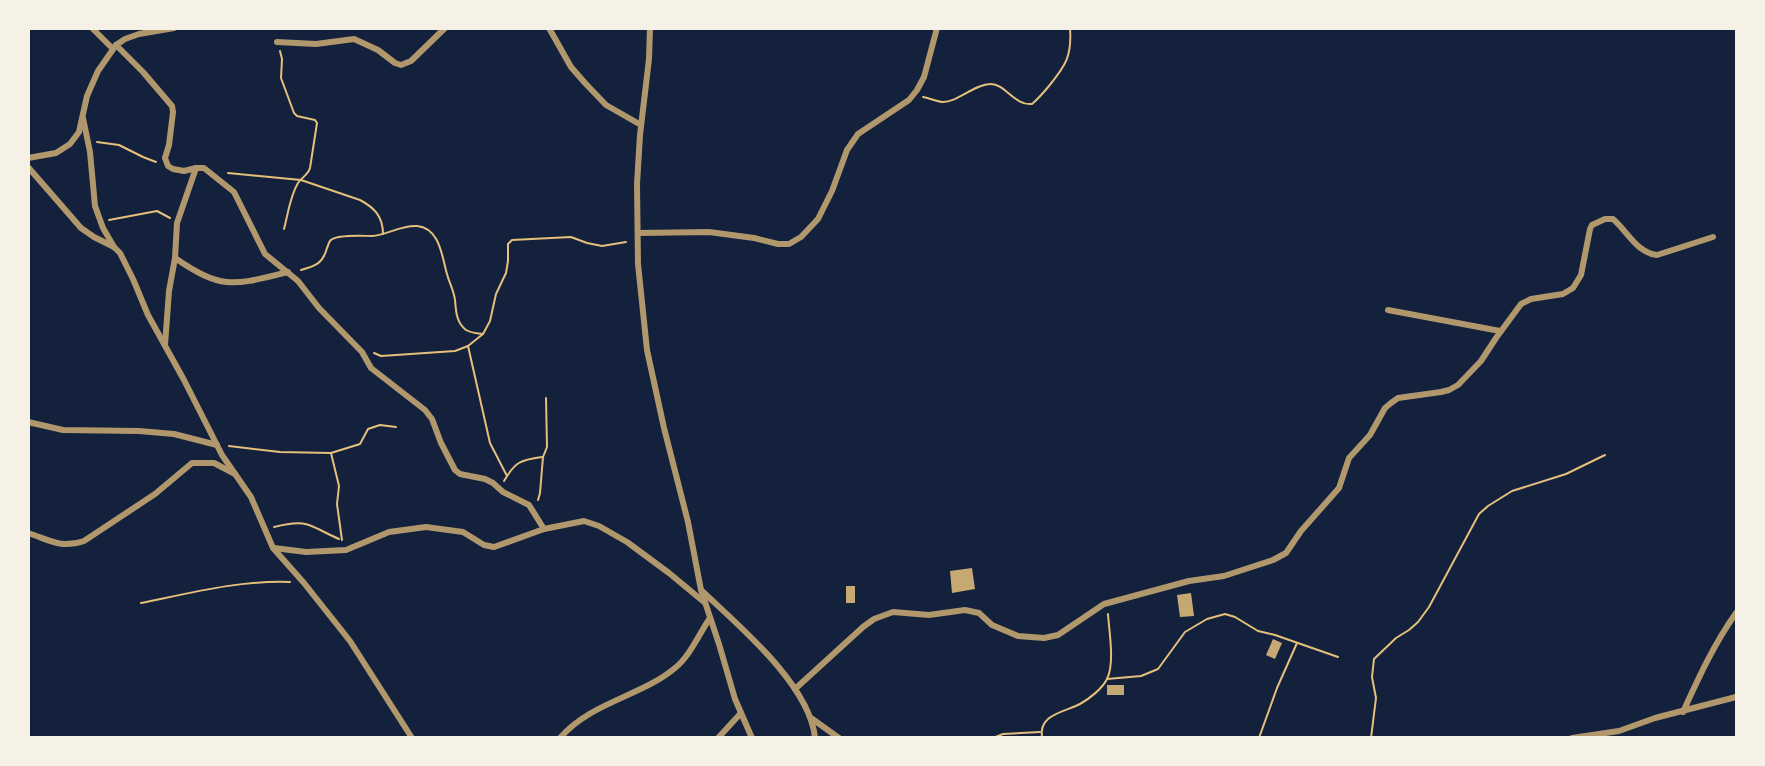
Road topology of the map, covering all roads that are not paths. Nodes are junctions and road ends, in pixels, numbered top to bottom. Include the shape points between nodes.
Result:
1 (92, 28) edge
2 (174, 28) edge
3 (445, 28) edge
4 (549, 28) edge
5 (650, 28) edge
6 (937, 28) edge
7 (277, 42) road end
8 (114, 47) junction
9 (83, 116) junction
10 (640, 125) junction
11 (28, 158) edge
12 (28, 167) edge
13 (196, 168) junction
14 (638, 236) junction
15 (1713, 237) dead end
16 (114, 247) junction
17 (175, 258) junction
18 (288, 272) junction
19 (1388, 310) dead end
20 (1500, 331) junction
21 (165, 346) junction
22 (28, 422) edge
23 (217, 445) junction
24 (236, 474) junction
25 (544, 529) junction
26 (28, 533) edge
27 (273, 548) junction
28 (701, 590) junction
29 (704, 602) junction
30 (1737, 613) edge
31 (710, 618) junction
32 (795, 689) junction
33 (1737, 697) edge
34 (1683, 712) junction
35 (741, 713) junction
36 (811, 717) junction
37 (412, 738) edge
38 (560, 738) edge
39 (718, 738) edge
40 (752, 738) edge
41 (815, 738) edge
42 (839, 738) edge
43 (1572, 738) edge

1 - 8 street
2 - 8 street via 139,34
3 - 7 street via 411,61 401,65 354,39 316,44
4 - 10 street via 585,83 606,105
5 - 10 street
6 - 14 street via 917,90 909,100 858,135 847,150 818,219 801,237 789,244 778,244 709,232
8 - 9 street via 98,71
8 - 13 street via 143,72 172,106 166,164 179,170
9 - 11 street via 80,132 70,144 56,153
9 - 16 street via 94,206
10 - 14 street
12 - 16 street via 81,228
13 - 17 street via 177,223
13 - 18 street via 204,169 234,192 265,254
14 - 28 street via 647,350
15 - 20 street via 1658,255 1649,254 1613,219 1597,222 1590,229 1581,275 1573,288 1521,304
16 - 21 street
17 - 18 street via 207,278 224,283 245,283
17 - 21 street
18 - 25 street via 360,350 370,368 425,410 458,472 485,479 529,505
19 - 20 street
20 - 32 street via 1481,361 1458,385 1390,403 1370,435 1349,458 1339,488 1286,553 1273,560 1224,576 1189,581 1108,603 1058,635 1044,638 1018,636 965,609 928,615 893,612 863,627
21 - 23 street
22 - 23 street via 63,430 174,434
23 - 24 street
24 - 26 street via 214,463 192,463 155,494 77,543 62,545
24 - 27 street via 251,496
25 - 27 street via 494,547 463,532 426,526 389,532 346,550 306,552
25 - 29 street via 584,521 599,526 635,548
27 - 37 street via 350,641
28 - 29 street
28 - 32 street via 746,632
29 - 31 street
30 - 34 street via 1705,663
31 - 35 street
31 - 38 street via 680,664 600,707
32 - 36 street
33 - 34 street
34 - 43 street via 1610,734
35 - 39 street
35 - 40 street
36 - 41 street
36 - 42 street

